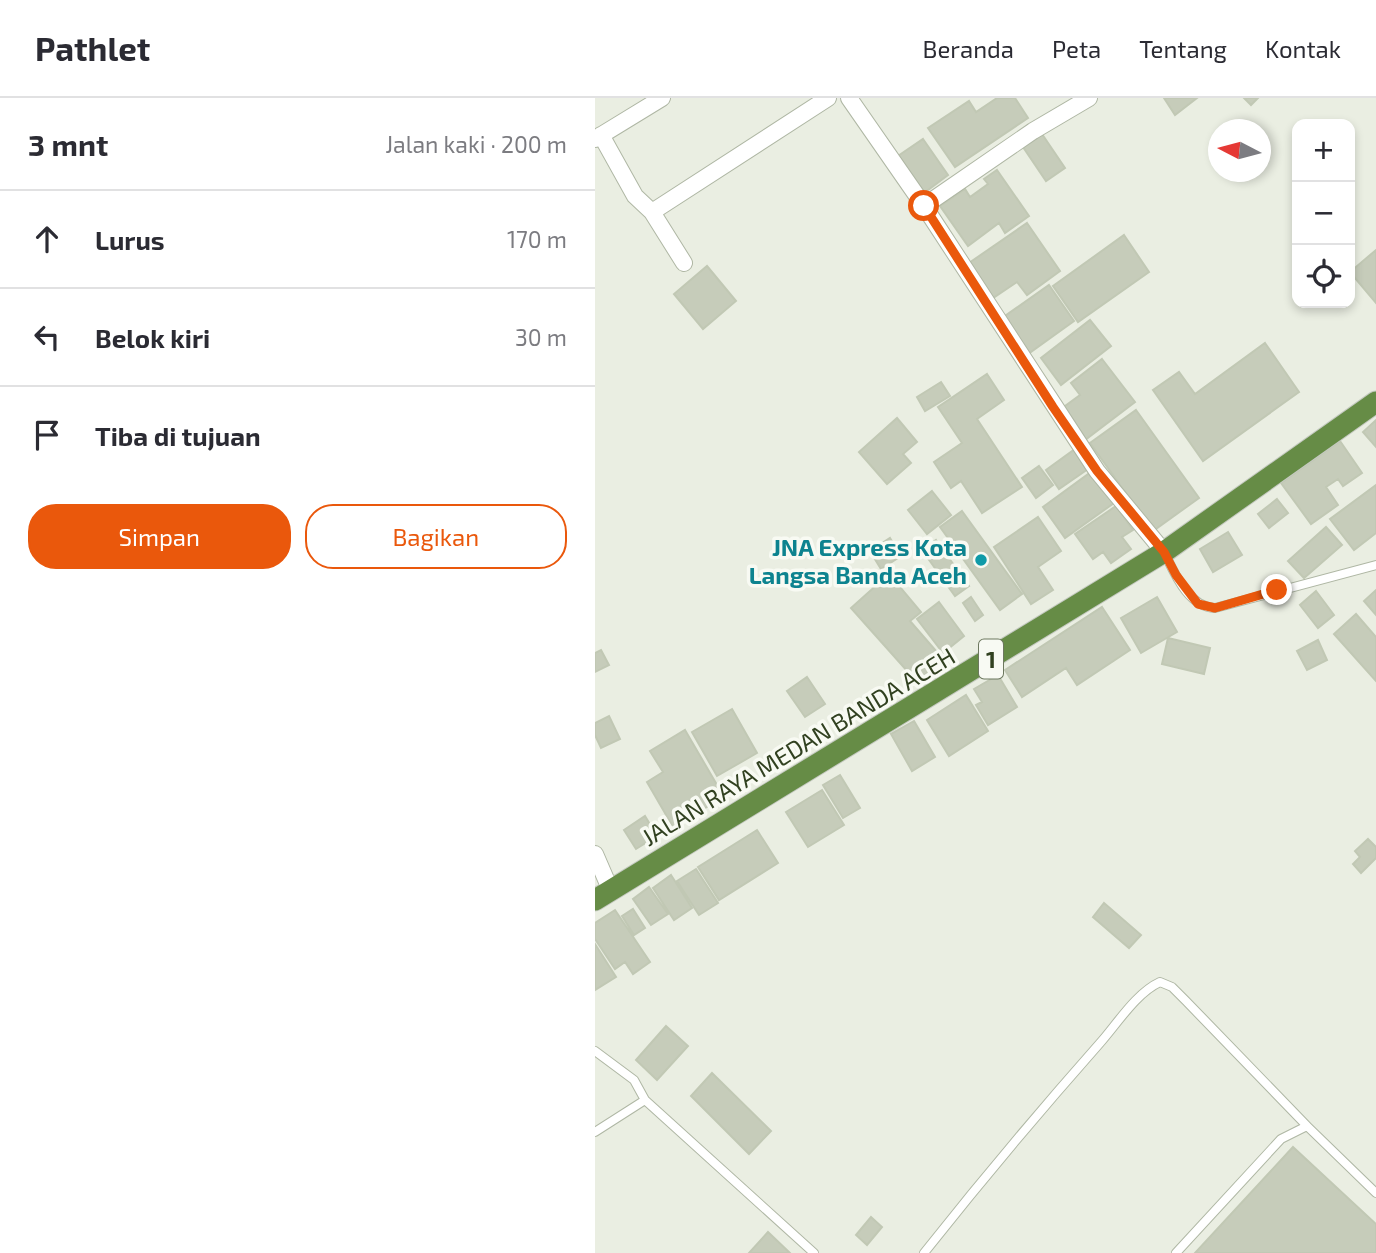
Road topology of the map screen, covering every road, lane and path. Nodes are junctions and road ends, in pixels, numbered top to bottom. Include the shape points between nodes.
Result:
1 (662, 98) edge
2 (828, 98) edge
3 (849, 98) edge
4 (1089, 98) edge
5 (598, 137) edge
6 (924, 206) junction
7 (652, 212) junction
8 (684, 263) dead end
9 (1376, 402) edge
10 (1164, 552) junction
11 (1376, 565) edge
12 (595, 854) edge
13 (603, 896) edge
14 (595, 1051) edge
15 (645, 1100) junction
16 (1307, 1126) junction
17 (595, 1132) edge
18 (1376, 1193) edge
19 (814, 1253) edge
20 (924, 1253) edge
21 (1175, 1253) edge

1 - 5 street
2 - 7 street
3 - 6 street
4 - 6 street
5 - 7 street via 635,196
6 - 10 street via 1097,471
7 - 8 street
9 - 10 highway, JALAN RAYA MEDAN BANDA ACEH / 1
10 - 11 lane via 1190,595 1206,608
10 - 13 highway, JALAN RAYA MEDAN BANDA ACEH / 1
12 - 13 street
14 - 15 lane via 634,1080
15 - 17 lane
15 - 19 lane
16 - 18 lane
16 - 20 lane via 1186,1001 1160,982 1136,1002 1058,1091
16 - 21 lane via 1281,1139

